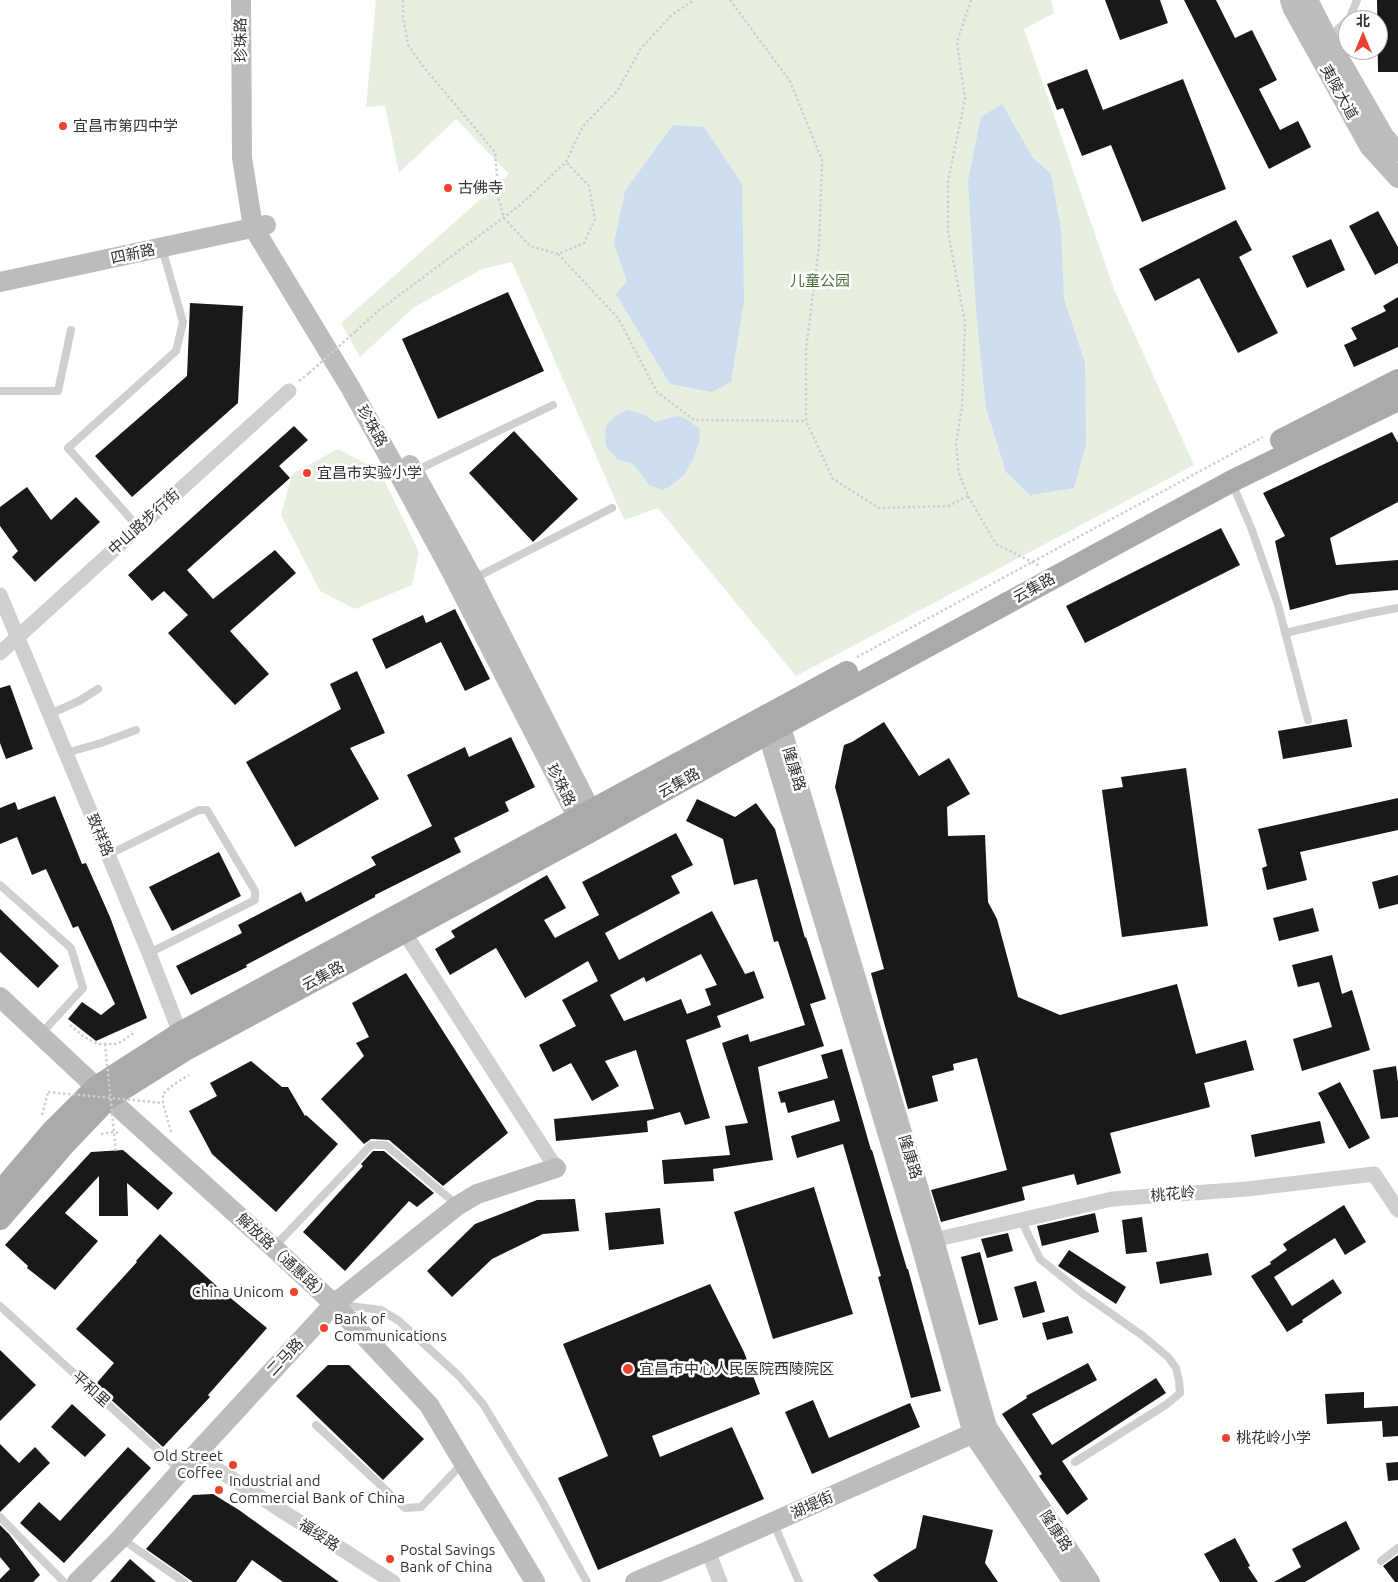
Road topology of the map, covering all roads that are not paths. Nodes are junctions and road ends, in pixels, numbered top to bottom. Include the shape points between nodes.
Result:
1 (241, 0) edge
2 (252, 0) edge
3 (1290, 0) edge
4 (1308, 0) edge
5 (1356, 0) edge
6 (1328, 40) junction
7 (1398, 152) edge
8 (1398, 178) edge
9 (260, 226) junction
10 (162, 248) junction
11 (0, 282) edge
12 (71, 330) dead end
13 (1398, 380) edge
14 (0, 391) edge
15 (289, 391) dead end
16 (1398, 400) edge
17 (552, 405) dead end
18 (414, 472) junction
19 (1232, 481) junction
20 (612, 508) dead end
21 (138, 527) junction
22 (473, 579) junction
23 (0, 595) edge
24 (1398, 608) edge
25 (1285, 634) junction
26 (18, 637) junction
27 (0, 653) edge
28 (98, 689) dead end
29 (50, 714) junction
30 (1308, 720) dead end
31 (772, 722) junction
32 (136, 730) dead end
33 (66, 753) junction
34 (589, 822) junction
35 (108, 855) junction
36 (0, 885) edge
37 (404, 932) junction
38 (149, 953) junction
39 (0, 998) edge
40 (180, 1033) junction
41 (40, 1035) junction
42 (105, 1095) junction
43 (556, 1168) joint
44 (0, 1192) edge
45 (457, 1206) junction
46 (1398, 1210) edge
47 (0, 1219) edge
48 (1021, 1220) junction
49 (934, 1240) junction
50 (274, 1248) junction
51 (334, 1304) junction
52 (0, 1306) edge
53 (316, 1425) dead end
54 (980, 1430) junction
55 (195, 1455) junction
56 (463, 1462) junction
57 (1075, 1462) dead end
58 (182, 1472) junction
59 (0, 1517) edge
60 (773, 1522) junction
61 (121, 1538) junction
62 (1398, 1548) edge
63 (708, 1551) junction
64 (1380, 1561) dead end
65 (383, 1579) edge
66 (64, 1582) edge
67 (77, 1582) edge
68 (184, 1582) edge
69 (535, 1582) edge
70 (588, 1582) edge
71 (635, 1582) edge
72 (720, 1582) edge
73 (799, 1582) edge
74 (1073, 1582) edge
75 (1090, 1582) edge

1 - 9 main road, 珍珠路 via 242,158
2 - 9 main road, 珍珠路 via 255,156
3 - 8 main road, 夷陵大道 via 1369,146
4 - 6 main road, 夷陵大道
5 - 6 lane via 1350,17
6 - 7 main road, 夷陵大道 via 1384,136
9 - 10 main road, 四新路
9 - 18 main road, 珍珠路 via 362,381
9 - 34 main road, 珍珠路
10 - 11 main road, 四新路
10 - 21 lane via 183,322 176,351 68,448
12 - 14 lane via 58,391
13 - 31 main road, 云集路 via 1272,444 1044,568
15 - 21 street, 中山路步行街
16 - 19 main road, 云集路
17 - 18 lane
18 - 22 main road, 珍珠路
19 - 25 lane via 1278,605
19 - 31 main road, 云集路
20 - 22 lane
21 - 26 street, 中山路步行街
22 - 34 main road, 珍珠路
23 - 26 street, 致祥路
24 - 25 lane
25 - 30 lane
26 - 27 street, 中山路步行街
26 - 29 street, 致祥路
28 - 29 lane
29 - 33 street, 致祥路
31 - 34 main road, 云集路
31 - 49 main road, 隆康路
31 - 54 main road, 隆康路 via 920,1242
32 - 33 lane
33 - 35 street, 致祥路
34 - 37 main road, 云集路
34 - 40 main road, 云集路
35 - 38 street, 致祥路
35 - 38 lane via 199,810 207,810 255,891 255,900
36 - 41 lane via 71,948 83,988
37 - 42 main road, 云集路
37 - 43 street
38 - 40 street, 致祥路
39 - 41 main road, 解放路（通惠路）
40 - 42 main road, 云集路
41 - 42 main road, 解放路（通惠路）
42 - 44 main road, 云集路 via 53,1130
42 - 47 main road, 云集路
42 - 50 main road, 解放路（通惠路）
43 - 45 main road, 二马路 via 477,1194
45 - 50 lane via 386,1145 371,1145
45 - 51 main road, 二马路
46 - 48 street, 桃花岭 via 1374,1174 1112,1199
48 - 49 street, 桃花岭
48 - 57 lane via 1040,1259 1168,1357 1179,1380 1180,1393 1167,1404
49 - 54 main road, 隆康路
50 - 51 main road, 解放路（通惠路）
51 - 55 main road, 二马路
51 - 56 main road, 解放路（通惠路） via 429,1405
51 - 70 lane via 381,1310 399,1321 459,1376 483,1404
52 - 58 lane, 平和里
53 - 56 lane via 405,1508 421,1507
54 - 60 main road, 湖堤街
54 - 74 main road, 隆康路
54 - 75 main road, 隆康路
55 - 58 main road, 二马路
55 - 65 street, 福绥路
56 - 69 main road, 解放路（通惠路）
58 - 61 main road, 二马路
59 - 66 lane
60 - 63 main road, 湖堤街
60 - 73 lane
61 - 67 main road, 二马路
61 - 68 lane
62 - 64 lane
63 - 71 main road, 湖堤街
63 - 72 street

